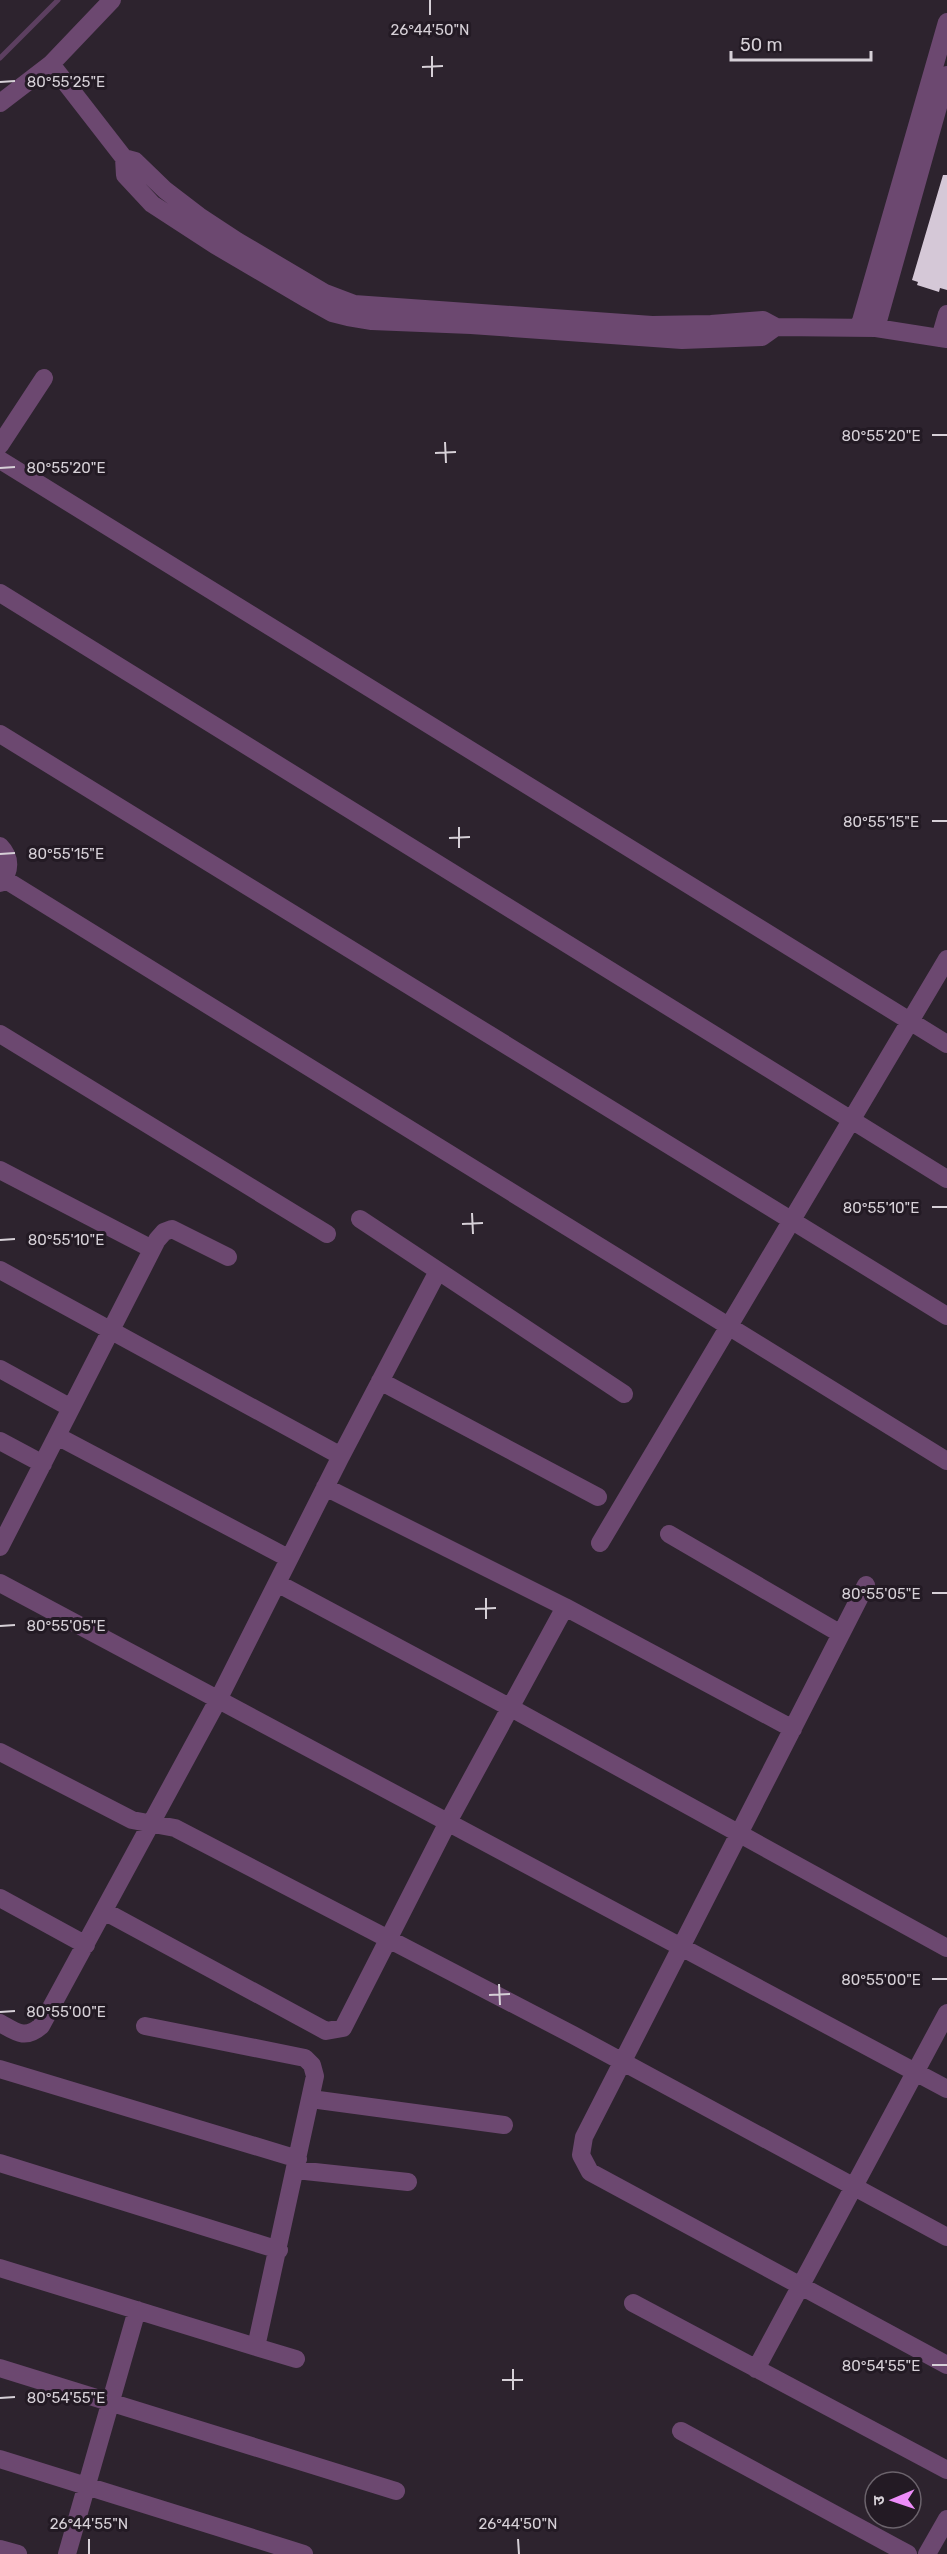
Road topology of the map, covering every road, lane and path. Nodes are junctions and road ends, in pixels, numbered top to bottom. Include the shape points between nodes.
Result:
1 (112, 0) edge
2 (947, 22) edge
3 (944, 42) edge
4 (51, 64) junction
5 (947, 75) edge
6 (0, 103) edge
7 (947, 314) edge
8 (868, 328) junction
9 (944, 338) edge
10 (44, 378) dead end
11 (0, 445) edge
12 (0, 460) edge
13 (0, 593) edge
14 (0, 734) edge
15 (0, 846) edge
16 (2, 881) edge
17 (947, 959) edge
18 (910, 1021) junction
19 (0, 1034) edge
20 (947, 1044) edge
21 (851, 1120) junction
22 (0, 1170) edge
23 (947, 1179) edge
24 (360, 1219) dead end
25 (791, 1220) junction
26 (327, 1234) dead end
27 (152, 1249) junction
28 (228, 1257) dead end
29 (0, 1270) edge
30 (438, 1271) junction
31 (947, 1316) edge
32 (727, 1325) junction
33 (111, 1330) junction
34 (0, 1369) edge
35 (380, 1382) junction
36 (624, 1394) dead end
37 (71, 1408) junction
38 (57, 1436) junction
39 (0, 1441) edge
40 (341, 1456) junction
41 (947, 1461) edge
42 (43, 1464) junction
43 (325, 1486) junction
44 (598, 1497) dead end
45 (669, 1534) dead end
46 (600, 1543) dead end
47 (0, 1547) edge
48 (288, 1558) junction
49 (0, 1583) edge
50 (277, 1583) junction
51 (866, 1585) dead end
52 (565, 1607) junction
53 (841, 1634) junction
54 (218, 1700) junction
55 (511, 1708) junction
56 (793, 1729) junction
57 (0, 1752) edge
58 (448, 1822) junction
59 (150, 1823) junction
60 (740, 1834) junction
61 (0, 1898) edge
62 (104, 1911) junction
63 (388, 1940) junction
64 (86, 1945) junction
65 (681, 1947) junction
66 (947, 1948) edge
67 (947, 2013) edge
68 (0, 2023) edge
69 (145, 2026) dead end
70 (623, 2062) junction
71 (0, 2069) edge
72 (915, 2072) junction
73 (947, 2090) edge
74 (311, 2099) junction
75 (504, 2125) dead end
76 (0, 2163) edge
77 (297, 2165) junction
78 (408, 2182) dead end
79 (854, 2186) junction
80 (947, 2237) edge
81 (279, 2250) junction
82 (0, 2268) edge
83 (802, 2286) junction
84 (633, 2303) dead end
85 (138, 2310) junction
86 (256, 2347) junction
87 (296, 2358) dead end
88 (947, 2365) edge
89 (0, 2368) edge
90 (756, 2369) junction
91 (111, 2402) junction
92 (681, 2431) dead end
93 (0, 2459) edge
94 (947, 2470) edge
95 (87, 2485) junction
96 (396, 2492) dead end
97 (947, 2519) edge
98 (249, 2546) edge
99 (0, 2548) edge
100 (18, 2554) edge
101 (67, 2554) edge
102 (304, 2554) edge
103 (909, 2554) edge
104 (927, 2554) edge

1 - 4 street
2 - 3 street
3 - 8 street
4 - 6 street
4 - 8 street via 124,158 135,161 182,203 237,242 325,293 354,304 652,325 763,320 776,327
5 - 8 street
7 - 9 street
8 - 9 street
10 - 11 street
12 - 18 street
13 - 21 street
14 - 25 street
15 - 16 street via 9,864
16 - 32 street
17 - 18 street
18 - 20 street
18 - 21 street
19 - 26 street
21 - 23 street
21 - 25 street
22 - 27 street
24 - 30 street
25 - 31 street
25 - 32 street
27 - 28 street via 164,1232 172,1229
27 - 33 street
29 - 33 street
30 - 35 street
30 - 36 street
32 - 41 street
32 - 46 street
33 - 37 street
33 - 40 street
34 - 37 street
35 - 40 street
35 - 44 street
37 - 38 street
38 - 42 street
38 - 48 street
39 - 42 street
40 - 43 street
42 - 47 street
43 - 48 street
43 - 52 street
45 - 53 street
48 - 50 street
49 - 54 street
50 - 54 street
50 - 55 street
51 - 53 street
52 - 55 street
52 - 56 street
53 - 56 street
54 - 58 street
54 - 59 street
55 - 58 street
55 - 60 street
56 - 60 street
57 - 59 street via 132,1820
58 - 63 street
58 - 65 street
59 - 62 street
59 - 63 street via 176,1828
60 - 65 street
60 - 66 street
61 - 64 street
62 - 63 street via 327,2031 343,2028
62 - 64 street
63 - 70 street
64 - 68 street via 41,2026 33,2033 20,2034
65 - 70 street
65 - 72 street
67 - 72 street
69 - 74 street via 304,2058 312,2065 315,2076
70 - 79 street
70 - 83 street via 584,2137 581,2155 590,2172
71 - 77 street
72 - 73 street
72 - 79 street
74 - 75 street
74 - 77 street
76 - 81 street
77 - 78 street
77 - 81 street
79 - 80 street
79 - 83 street
81 - 86 street
82 - 85 street
83 - 88 street
83 - 90 street
84 - 90 street
85 - 86 street
85 - 91 street
86 - 87 street
89 - 91 street
90 - 94 street
91 - 95 street
91 - 96 street
92 - 103 street
93 - 95 street
95 - 98 street
95 - 101 street
97 - 104 street
98 - 102 street
99 - 100 street

